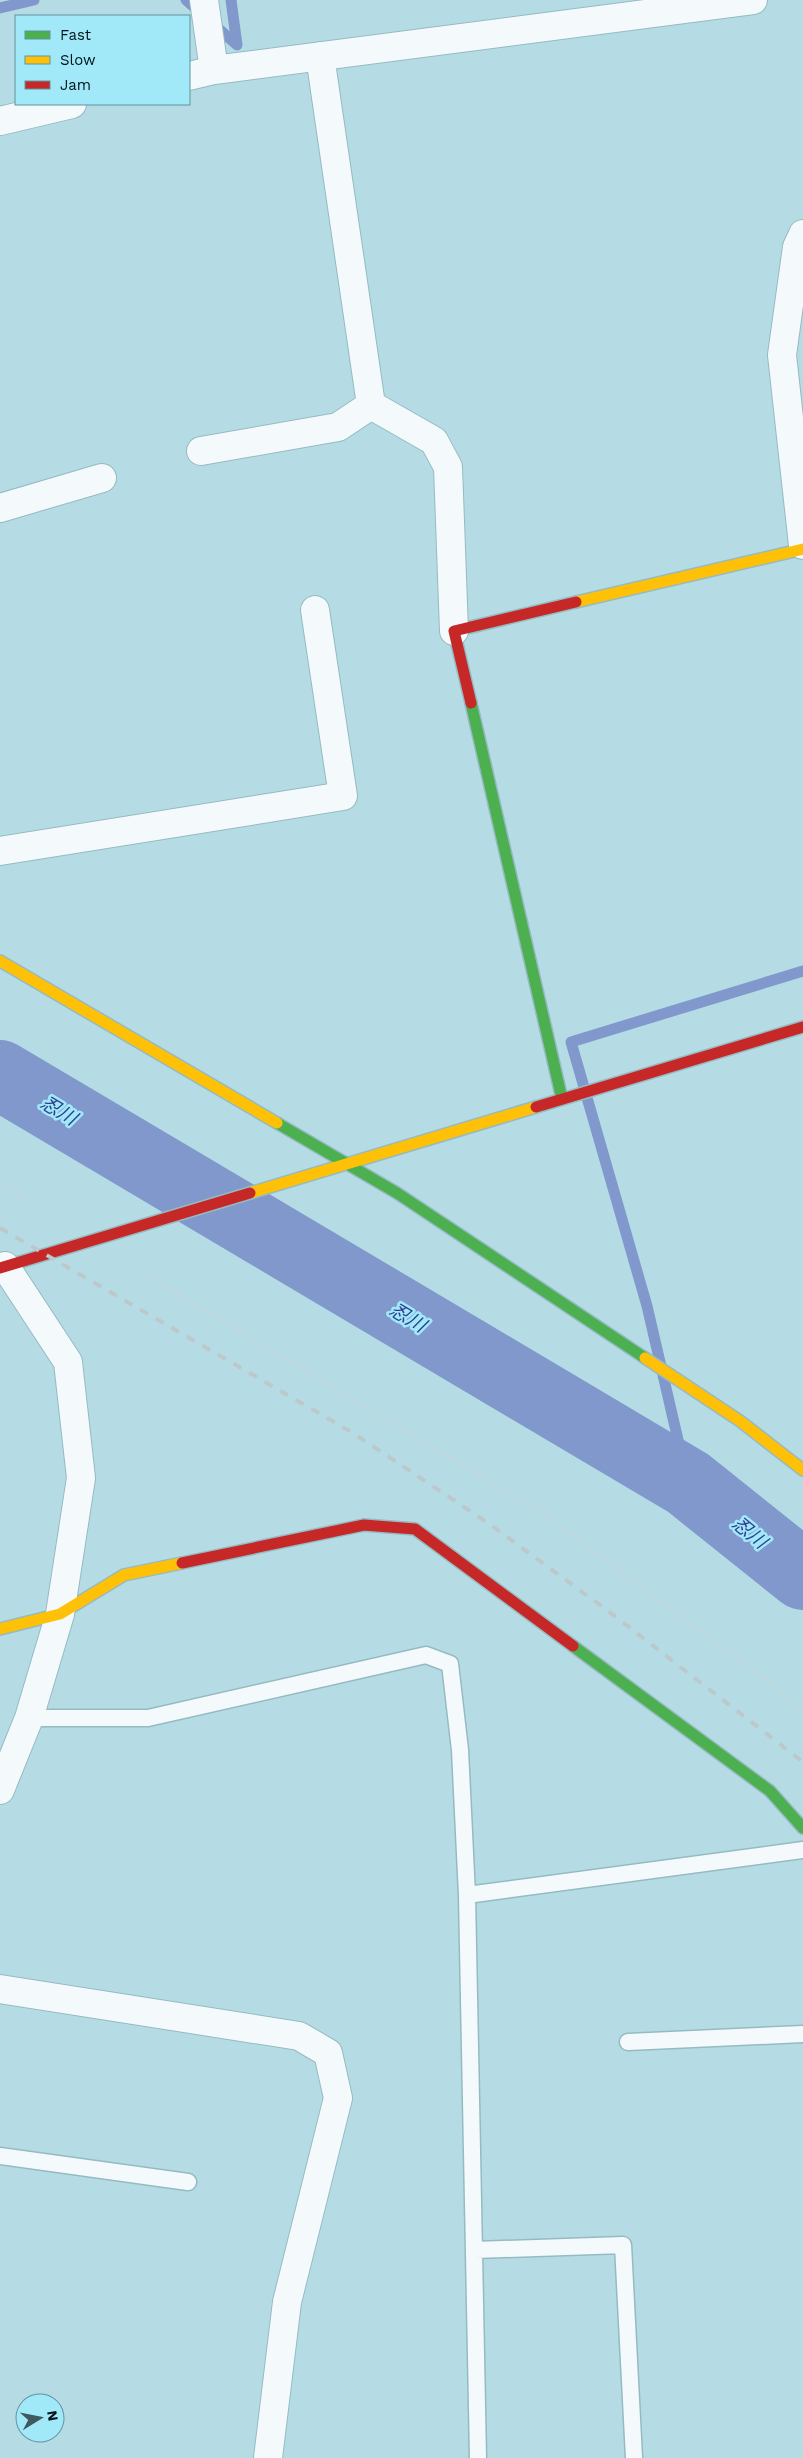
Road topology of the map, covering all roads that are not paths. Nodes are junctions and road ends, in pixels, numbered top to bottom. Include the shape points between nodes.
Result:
1 (204, 0) edge
2 (753, 0) edge
3 (320, 56) junction
4 (201, 73) edge
5 (68, 105) edge
6 (0, 121) edge
7 (803, 234) edge
8 (371, 405) junction
9 (201, 451) dead end
10 (102, 478) dead end
11 (0, 508) edge
12 (803, 545) edge
13 (803, 549) edge
14 (315, 610) dead end
15 (454, 630) junction
16 (0, 851) edge
17 (0, 960) edge
18 (803, 1027) edge
19 (562, 1099) junction
20 (347, 1162) junction
21 (2, 1267) edge
22 (803, 1470) edge
23 (60, 1614) junction
24 (0, 1629) edge
25 (29, 1718) junction
26 (0, 1790) edge
27 (803, 1828) edge
28 (803, 1850) edge
29 (467, 1895) junction
30 (0, 1988) edge
31 (803, 2034) edge
32 (628, 2042) dead end
33 (0, 2156) edge
34 (188, 2182) dead end
35 (475, 2250) junction
36 (268, 2458) edge
37 (478, 2458) edge
38 (634, 2458) edge

1 - 4 street
2 - 3 street
3 - 4 street
3 - 8 street
5 - 6 street
7 - 12 street via 796,247 782,355
8 - 9 street via 338,427
8 - 15 street via 434,441 448,467
10 - 11 street
13 - 15 street
14 - 16 street via 343,796
15 - 19 street
17 - 20 street
18 - 19 street
19 - 20 street
20 - 21 street
20 - 22 street via 732,1415
21 - 23 street via 68,1362 81,1478
23 - 24 street
23 - 25 street
23 - 27 street via 124,1576 364,1525 415,1529 770,1791
25 - 26 street
25 - 29 lane via 148,1718 426,1655 450,1664 460,1750
28 - 29 lane
29 - 35 lane
30 - 36 street via 299,2036 328,2053 338,2098 287,2302
31 - 32 lane
33 - 34 lane
35 - 37 lane
35 - 38 lane via 623,2245

